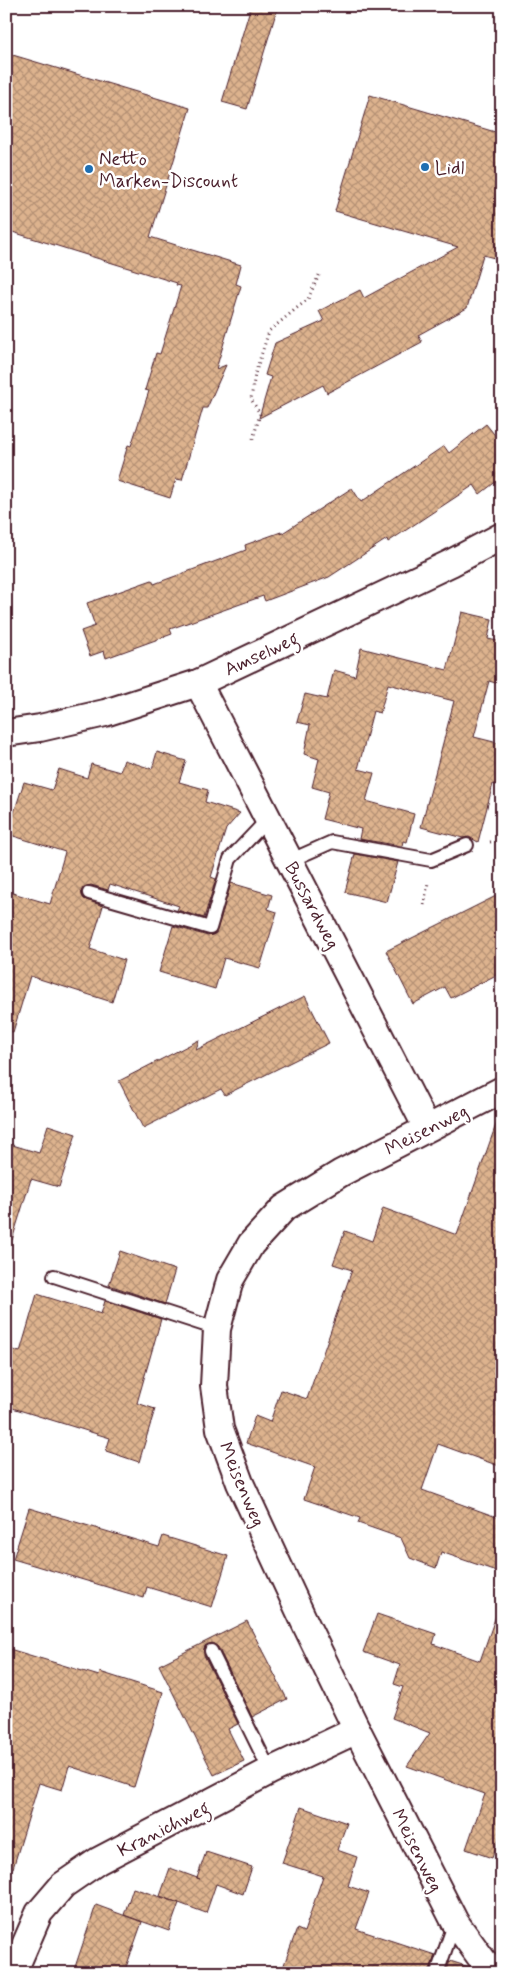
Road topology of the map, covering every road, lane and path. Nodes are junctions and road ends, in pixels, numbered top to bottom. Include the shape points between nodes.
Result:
1 (319, 275) dead end
2 (253, 439) dead end
3 (502, 536) edge
4 (198, 682) junction
5 (6, 733) edge
6 (268, 819) junction
7 (467, 845) dead end
8 (289, 861) junction
9 (89, 893) dead end
10 (502, 1090) edge
11 (428, 1128) junction
12 (54, 1276) dead end
13 (217, 1329) junction
14 (211, 1651) dead end
15 (357, 1730) junction
16 (270, 1771) junction
17 (455, 1922) junction
18 (13, 1973) edge
19 (437, 1973) edge
20 (492, 1973) edge

1 - 2 path via 308,299 270,330 254,374 251,399 260,414
3 - 4 street, Amselweg
4 - 5 street, Amselweg via 106,713
4 - 6 street, Bussardweg
6 - 8 street, Bussardweg
6 - 9 lane via 230,859 210,928
7 - 8 lane via 431,860 332,842
8 - 11 street, Bussardweg
10 - 11 street, Meisenweg
11 - 13 street, Meisenweg via 341,1173 284,1208 251,1244 230,1280
12 - 13 lane
13 - 15 street, Meisenweg via 214,1386 220,1429 244,1492
14 - 16 lane
15 - 16 street, Kranichweg
15 - 17 street, Meisenweg
16 - 18 street, Kranichweg via 98,1860 63,1886 39,1913
17 - 19 lane
17 - 20 street, Meisenweg

